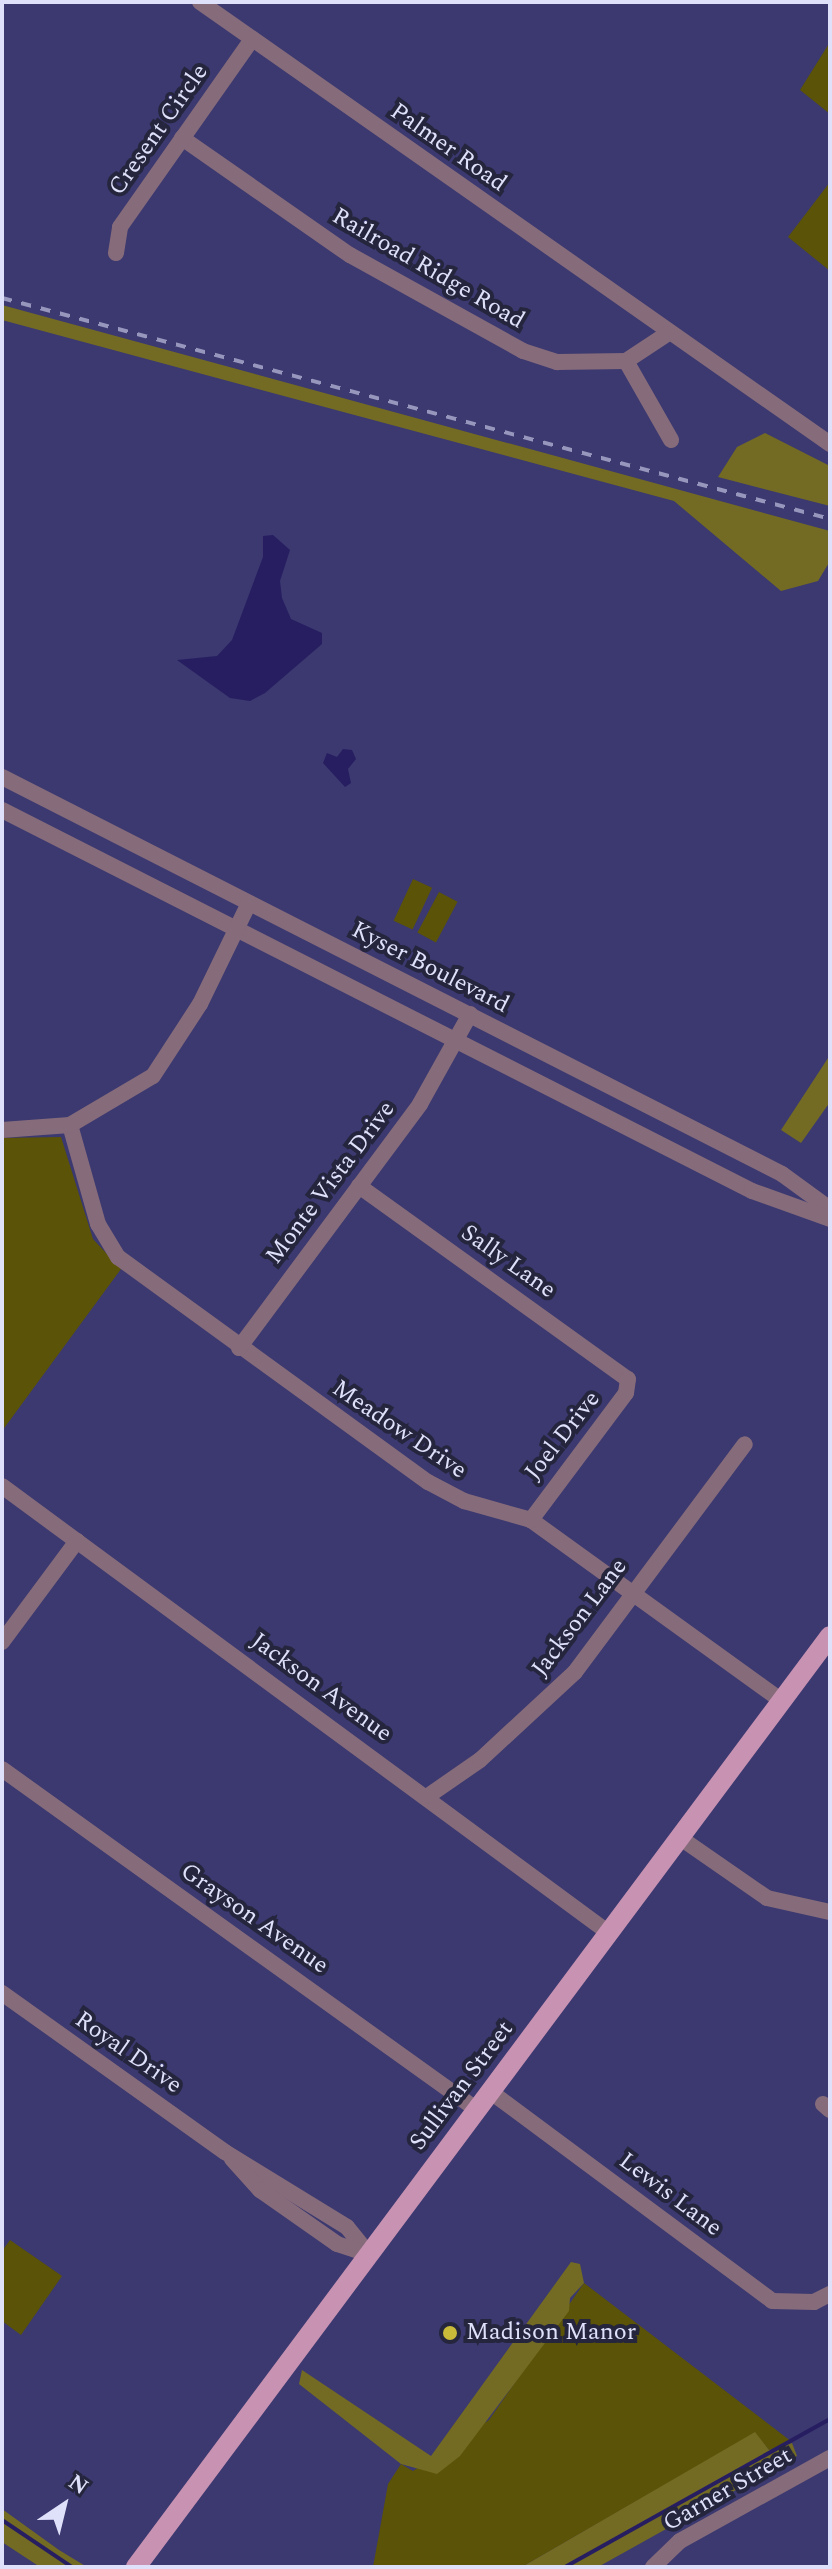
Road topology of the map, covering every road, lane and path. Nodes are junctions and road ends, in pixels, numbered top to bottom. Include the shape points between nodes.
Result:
1 (200, 2) edge
2 (252, 39) junction
3 (182, 138) junction
4 (116, 253) dead end
5 (667, 334) junction
6 (626, 361) junction
7 (671, 440) dead end
8 (830, 444) edge
9 (2, 777) edge
10 (2, 810) edge
11 (249, 903) junction
12 (237, 930) junction
13 (336, 947) junction
14 (324, 974) junction
15 (470, 1014) junction
16 (454, 1043) junction
17 (70, 1125) junction
18 (2, 1130) edge
19 (746, 1155) junction
20 (733, 1182) junction
21 (359, 1186) junction
22 (830, 1209) edge
23 (830, 1219) edge
24 (239, 1348) junction
25 (628, 1379) joint
26 (745, 1444) dead end
27 (2, 1486) edge
28 (531, 1520) junction
29 (77, 1541) junction
30 (632, 1592) junction
31 (830, 1636) edge
32 (2, 1642) edge
33 (781, 1700) junction
34 (2, 1769) edge
35 (428, 1796) junction
36 (679, 1837) junction
37 (830, 1912) edge
38 (609, 1933) junction
39 (2, 1993) edge
40 (491, 2092) junction
41 (477, 2110) junction
42 (369, 2254) junction
43 (830, 2294) edge
44 (830, 2458) edge
45 (136, 2567) edge
46 (653, 2567) edge

1 - 2 street, Palmer Road
2 - 3 street, Cresent Circle
2 - 5 street, Palmer Road
3 - 4 street, Cresent Circle via 120,227
3 - 6 street, Railroad Ridge Road via 350,255 523,351 557,362
5 - 6 street
5 - 8 street, Palmer Road
6 - 7 street
9 - 11 street, Kyser Boulevard
10 - 12 street
11 - 12 street
11 - 13 street, Kyser Boulevard
12 - 14 street
12 - 17 street via 179,1042 153,1076
13 - 14 street
13 - 15 street, Kyser Boulevard
14 - 16 street
15 - 16 street, Monte Vista Drive
15 - 19 street, Kyser Boulevard
16 - 20 street
16 - 21 street, Monte Vista Drive via 420,1104
17 - 18 street
17 - 24 street, Meadow Drive via 98,1224 118,1257
19 - 20 street
19 - 22 street, Kyser Boulevard
20 - 23 street
21 - 24 street, Monte Vista Drive
21 - 25 street, Sally Lane
24 - 28 street, Meadow Drive via 428,1482 464,1501
25 - 28 street, Joel Drive via 626,1393
26 - 30 street, Jackson Lane
27 - 29 street, Jackson Avenue
28 - 30 street, Meadow Drive
29 - 32 street
29 - 35 street, Jackson Avenue
30 - 33 street, Meadow Drive
30 - 35 street, Jackson Lane via 575,1672 535,1713
31 - 33 main road, Sullivan Street
33 - 36 main road, Sullivan Street
34 - 41 street, Grayson Avenue
35 - 38 street, Jackson Avenue
36 - 37 street via 767,1898
36 - 38 main road, Sullivan Street
38 - 40 main road, Sullivan Street
39 - 42 street, Royal Drive via 225,2152 260,2190 337,2244
40 - 41 main road, Sullivan Street
40 - 43 street, Lewis Lane via 772,2301 814,2302
41 - 42 main road, Sullivan Street
42 - 45 main road, Sullivan Street
44 - 46 street, Garner Street via 680,2541

